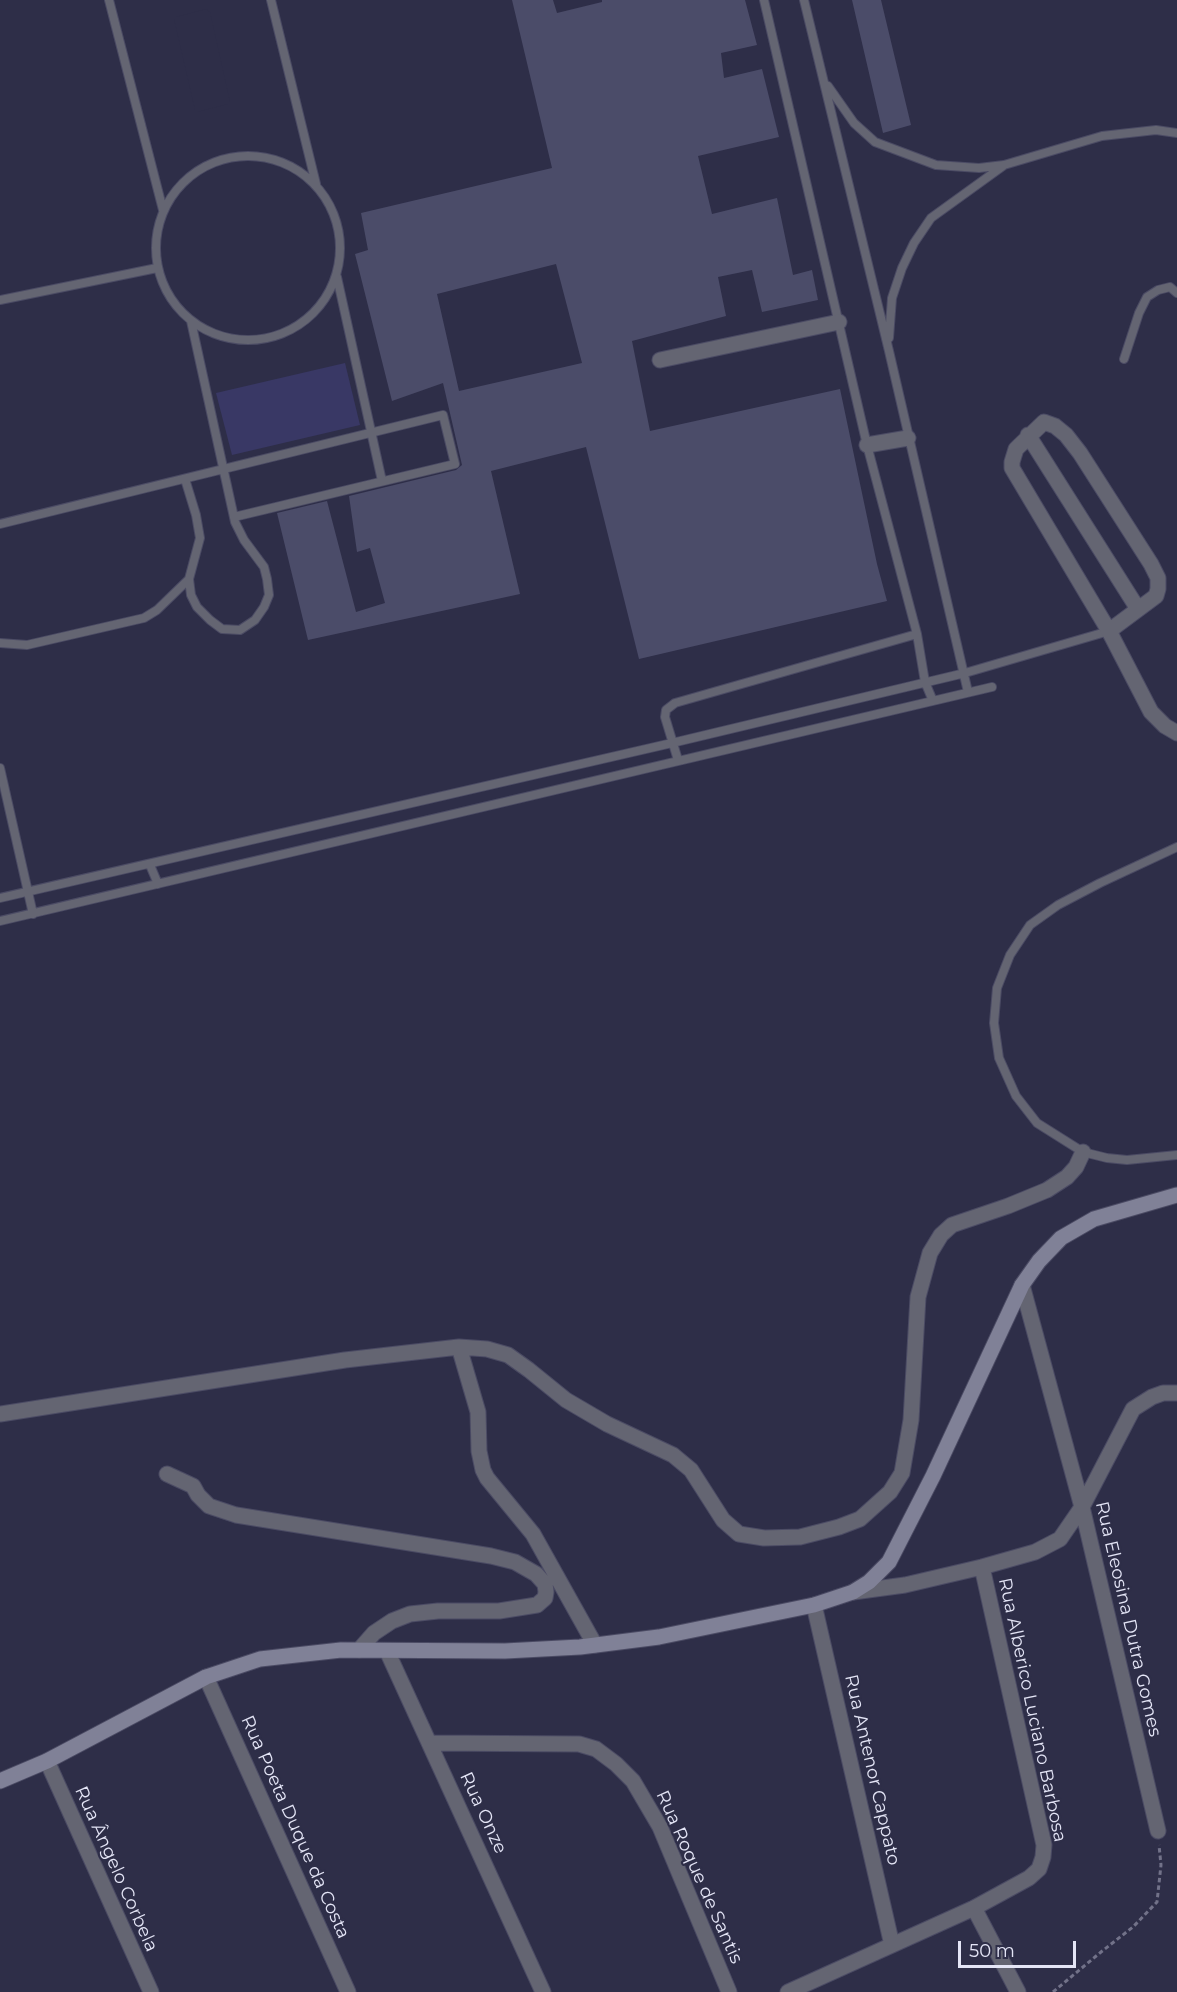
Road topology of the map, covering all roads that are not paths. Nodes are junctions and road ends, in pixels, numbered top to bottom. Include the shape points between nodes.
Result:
1 (110, 0) edge
2 (271, 0) edge
3 (764, 0) edge
4 (804, 0) edge
5 (823, 78) junction
6 (1177, 133) edge
7 (1004, 165) junction
8 (316, 184) junction
9 (163, 210) junction
10 (158, 268) junction
11 (337, 277) junction
12 (1177, 293) edge
13 (0, 300) edge
14 (191, 321) junction
15 (839, 322) junction
16 (889, 351) junction
17 (1124, 359) dead end
18 (660, 360) dead end
19 (371, 433) junction
20 (1028, 435) junction
21 (908, 438) junction
22 (867, 445) junction
23 (224, 469) junction
24 (185, 479) junction
25 (382, 481) junction
26 (234, 517) junction
27 (0, 524) edge
28 (189, 579) junction
29 (1138, 609) junction
30 (1109, 631) junction
31 (917, 634) junction
32 (0, 643) edge
33 (965, 673) junction
34 (925, 682) junction
35 (992, 687) dead end
36 (968, 692) junction
37 (933, 701) junction
38 (1177, 733) edge
39 (672, 743) junction
40 (678, 760) junction
41 (0, 768) edge
42 (1177, 847) edge
43 (150, 864) junction
44 (158, 884) junction
45 (28, 892) junction
46 (0, 898) edge
47 (33, 914) junction
48 (0, 921) edge
49 (1083, 1152) junction
50 (1177, 1155) edge
51 (1177, 1195) edge
52 (1022, 1285) junction
53 (459, 1347) junction
54 (1177, 1394) edge
55 (0, 1414) edge
56 (167, 1474) dead end
57 (1082, 1507) junction
58 (982, 1567) junction
59 (853, 1592) junction
60 (814, 1605) junction
61 (595, 1645) junction
62 (359, 1650) junction
63 (387, 1651) junction
64 (206, 1677) junction
65 (429, 1743) junction
66 (46, 1761) junction
67 (0, 1781) edge
68 (1158, 1831) road end
69 (974, 1908) junction
70 (892, 1945) junction
71 (151, 1992) edge
72 (348, 1992) edge
73 (543, 1992) edge
74 (729, 1992) edge
75 (788, 1992) edge
76 (1018, 1992) edge

1 - 9 lane
2 - 8 lane
3 - 15 lane
4 - 5 lane
5 - 7 lane via 854,123 875,142 936,165
5 - 16 lane
6 - 7 lane via 1156,130 1102,136
7 - 16 lane via 931,218 914,243 892,298
8 - 9 lane via 282,162 263,156 232,156 196,172 180,185
8 - 11 lane via 330,204 339,228
9 - 10 lane via 156,239
10 - 13 lane
10 - 14 lane via 170,297
11 - 14 lane via 323,303 302,324 275,337 246,342 217,336
11 - 19 lane
12 - 17 lane via 1170,287 1147,297
14 - 23 lane
15 - 18 street
15 - 22 lane
16 - 21 lane
19 - 23 lane
19 - 25 lane
19 - 25 lane via 443,416 455,464
20 - 29 street
20 - 29 street via 1044,422 1066,435 1151,564 1158,578 1156,596
20 - 30 street via 1013,454 1012,468
21 - 22 street
21 - 33 lane
22 - 31 lane
23 - 24 lane
23 - 26 lane
24 - 27 lane
24 - 28 lane via 200,538
25 - 26 lane
26 - 28 lane via 267,579 269,595 255,620 240,630 222,628 197,607
28 - 32 lane via 144,618 27,645
29 - 30 street
30 - 33 lane
30 - 38 street via 1151,712
31 - 34 lane
31 - 39 lane via 675,703 666,710 665,717
33 - 34 lane
33 - 36 lane
34 - 37 lane
34 - 39 lane
35 - 36 lane
36 - 37 lane
37 - 40 lane
39 - 40 lane
39 - 43 lane
40 - 44 lane
41 - 45 lane
42 - 49 lane via 1058,905 1030,925 1010,955 997,988 994,1023 999,1058 1016,1096 1037,1123
43 - 44 lane
43 - 45 lane
44 - 47 lane
45 - 46 lane
45 - 47 lane
47 - 48 lane
49 - 50 lane via 1127,1160
49 - 53 street via 1067,1177 1047,1190 952,1225 941,1235 930,1253 918,1297 911,1420 902,1473 890,1492 860,1519 839,1527 800,1537 739,1534 723,1520 691,1470 673,1455 566,1400 508,1355
51 - 52 main road via 1094,1219 1061,1238
52 - 57 street, Rua Eleosina Dutra Gomes
52 - 59 main road via 889,1562
53 - 55 street via 333,1362
53 - 61 street via 478,1412 483,1470 533,1534
54 - 57 street via 1152,1397 1133,1409
56 - 62 street via 193,1486 209,1506 236,1515 491,1556 515,1562 545,1584 545,1598 537,1605 499,1611 410,1614 374,1633
57 - 58 street via 1060,1539 1035,1552
57 - 68 street, Rua Eleosina Dutra Gomes
58 - 59 street
58 - 69 street, Rua Alberico Luciano Barbosa via 1044,1845 1039,1869 1029,1878
59 - 60 main road
60 - 61 main road via 659,1637
60 - 70 street, Rua Antenor Cappato
61 - 63 main road via 505,1651
62 - 63 main road
62 - 64 main road via 260,1659
63 - 65 street, Rua Onze
64 - 66 main road
64 - 72 street, Rua Poeta Duque da Costa
65 - 73 street, Rua Onze
65 - 74 street, Rua Roque de Santis via 579,1744 596,1749 616,1764 633,1781 660,1827
66 - 67 main road
66 - 71 street, Rua Ângelo Corbela
69 - 70 street, Rua Alberico Luciano Barbosa
69 - 76 street
70 - 75 street, Rua Alberico Luciano Barbosa

